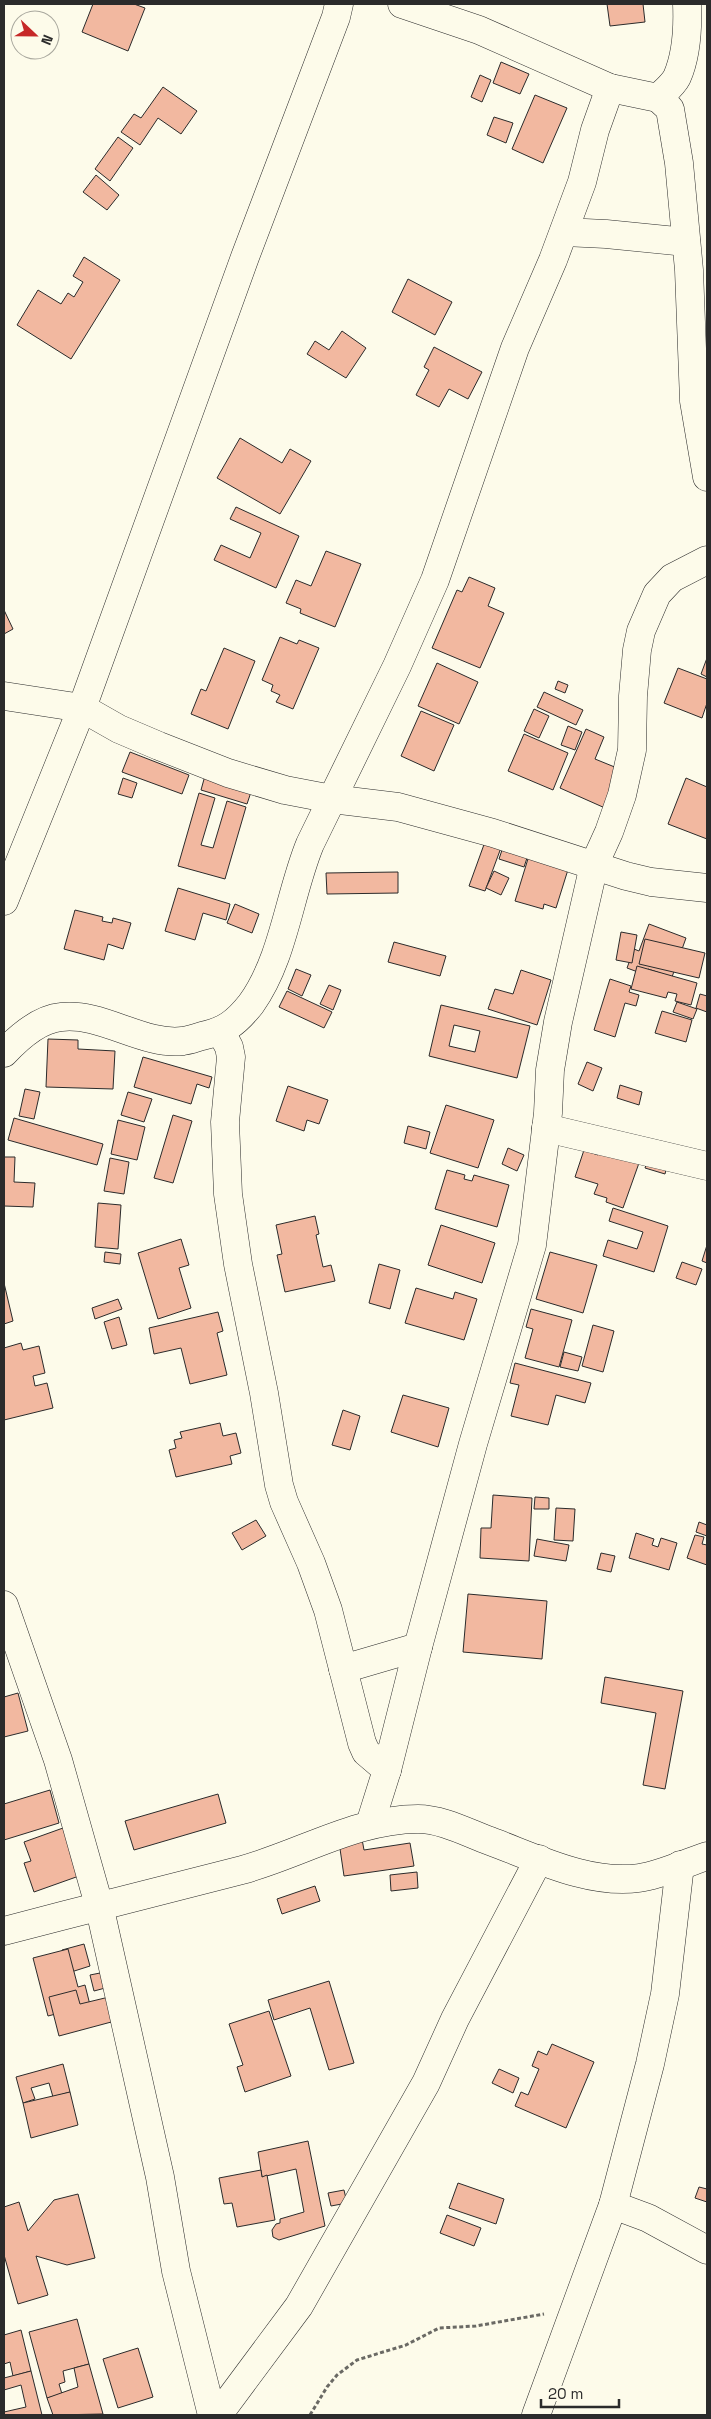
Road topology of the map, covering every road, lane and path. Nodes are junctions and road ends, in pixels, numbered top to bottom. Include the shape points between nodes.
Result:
1 (339, 4) edge
2 (402, 4) edge
3 (687, 4) edge
4 (610, 88) junction
5 (658, 98) junction
6 (564, 232) junction
7 (686, 242) junction
8 (707, 477) edge
9 (703, 568) edge
10 (4, 696) edge
11 (82, 708) junction
12 (332, 799) junction
13 (594, 865) junction
14 (707, 888) edge
15 (4, 901) edge
16 (221, 1032) junction
17 (4, 1053) edge
18 (546, 1128) junction
19 (707, 1166) edge
20 (4, 1605) edge
21 (418, 1647) junction
22 (343, 1669) junction
23 (387, 1770) junction
24 (370, 1824) junction
25 (707, 1856) edge
26 (539, 1859) junction
27 (680, 1865) junction
28 (99, 1905) junction
29 (4, 1931) edge
30 (613, 2204) junction
31 (707, 2250) edge
32 (574, 2311) junction
33 (212, 2415) edge
34 (218, 2415) edge
35 (310, 2415) edge
36 (536, 2415) edge

1 - 11 street
2 - 4 street via 479,30
3 - 5 street via 688,28 676,79
4 - 5 street
4 - 6 street
5 - 7 street via 670,109 672,116
6 - 7 street
6 - 12 street via 515,348 435,580
7 - 8 street via 694,401
9 - 13 street via 672,578 649,608 637,650 632,750 622,794
10 - 11 street
11 - 12 street via 119,729 228,773 285,790
11 - 15 street
12 - 13 street via 398,807
12 - 16 street via 298,873 266,976 251,1003 235,1022
13 - 14 street via 651,882
13 - 18 street via 558,1022 550,1070
16 - 17 street via 182,1041 145,1036 81,1018 61,1017 42,1023
16 - 22 street via 231,1058 224,1130 228,1194 279,1484 328,1610
18 - 19 street
18 - 21 street via 535,1226 527,1265 473,1444
20 - 28 street via 58,1760
21 - 22 street
21 - 23 street
22 - 23 street via 362,1743 366,1752
23 - 24 street
24 - 26 street via 421,1819
24 - 28 street via 242,1870
25 - 27 street
26 - 27 street via 587,1875 626,1879
26 - 34 street via 455,2019 426,2084 299,2306
27 - 30 street via 665,1994
28 - 29 street
28 - 33 street via 160,2177 176,2271
30 - 31 street via 648,2218
30 - 32 street
32 - 35 path via 476,2326 450,2326 428,2332 406,2345 363,2357 348,2366 327,2387
32 - 36 street

